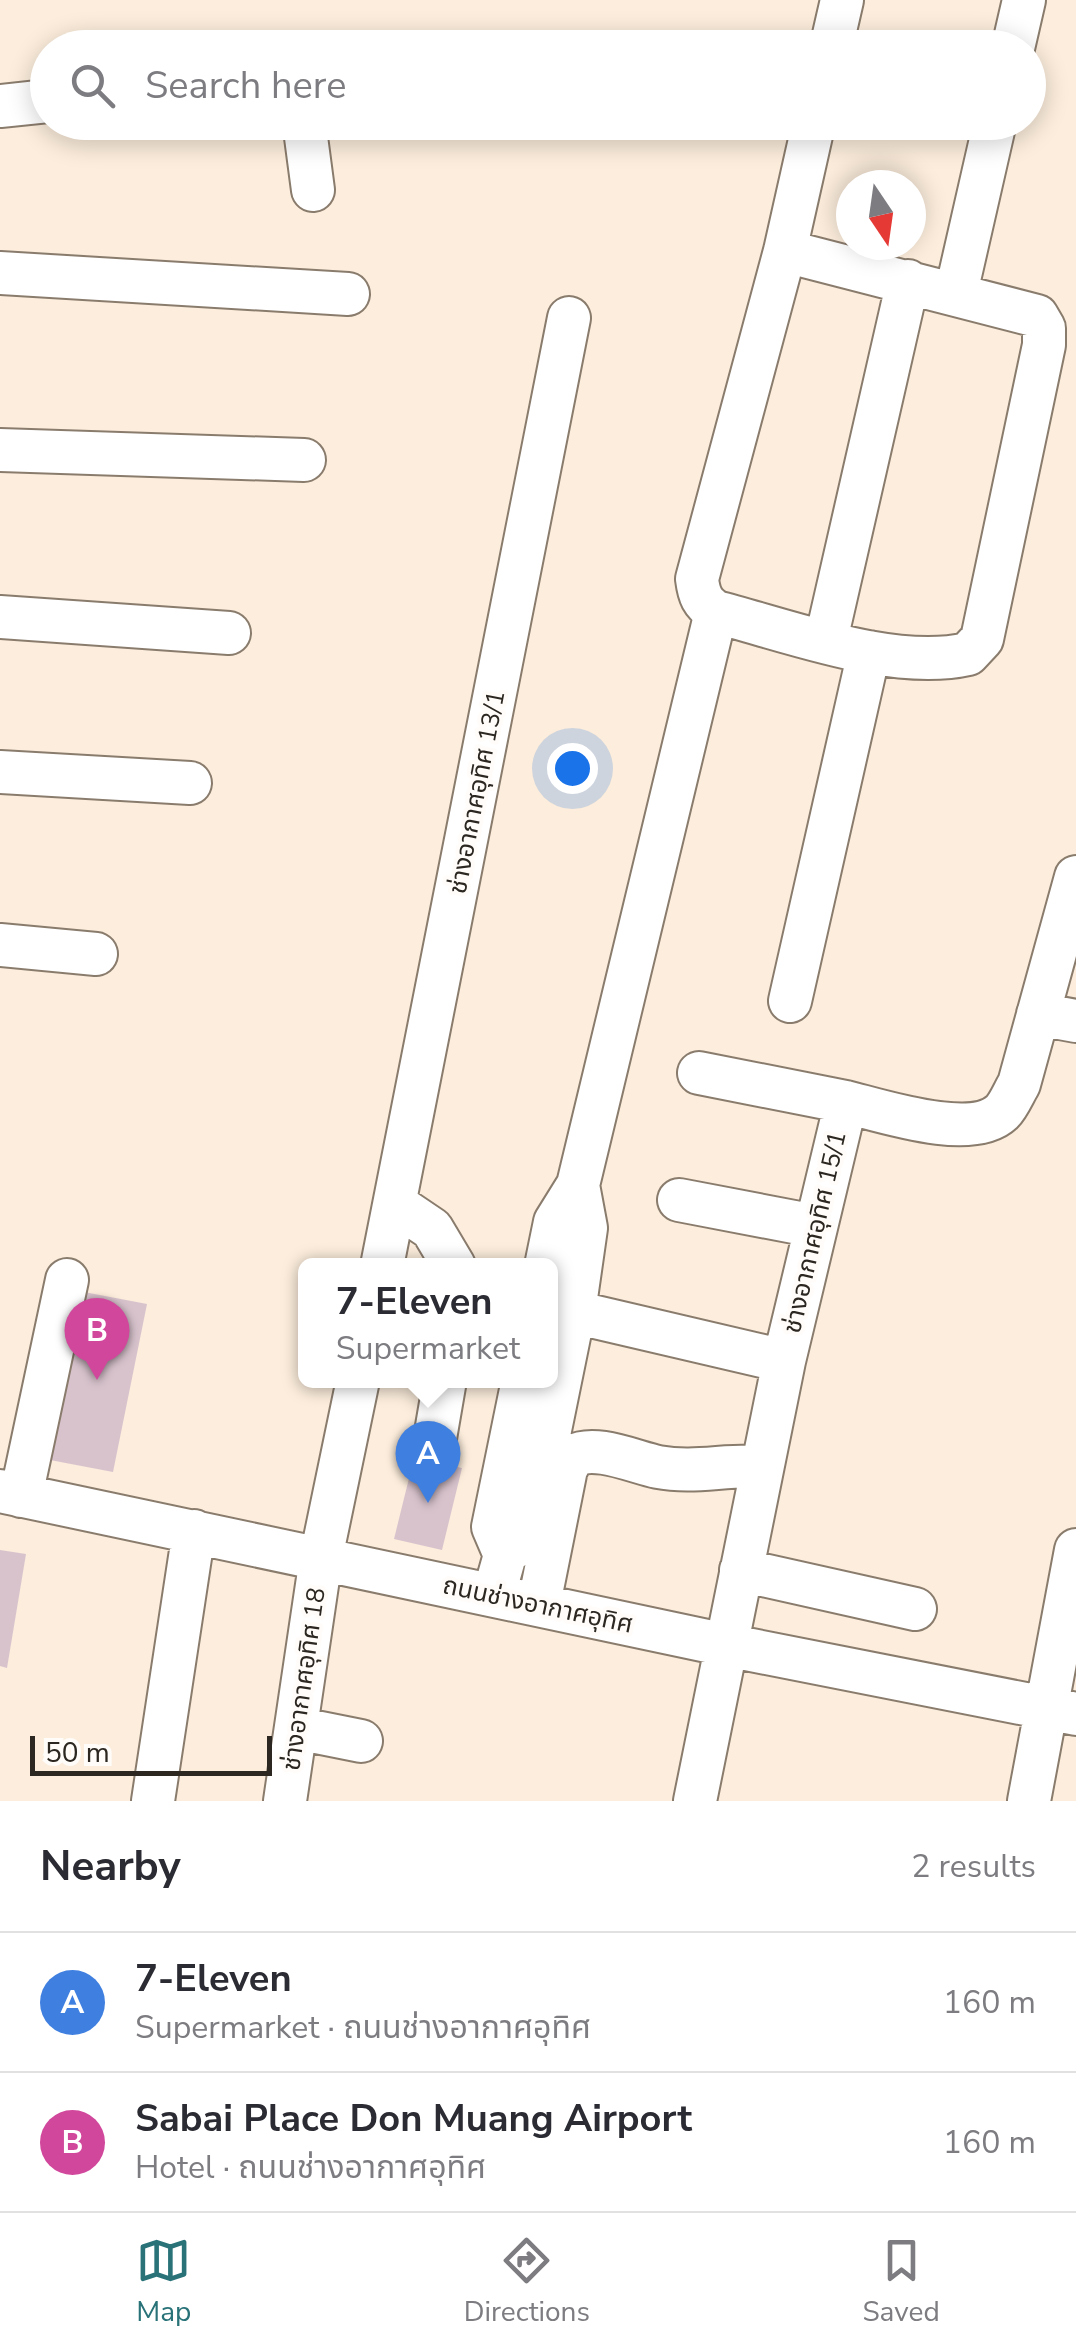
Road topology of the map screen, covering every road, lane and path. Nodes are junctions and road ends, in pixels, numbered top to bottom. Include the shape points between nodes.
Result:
1 (842, 0) edge
2 (1024, 0) edge
3 (835, 30) edge
4 (1017, 30) edge
5 (30, 103) edge
6 (0, 106) edge
7 (307, 140) edge
8 (810, 140) edge
9 (991, 140) edge
10 (314, 190) dead end
11 (785, 251) junction
12 (0, 272) edge
13 (908, 281) junction
14 (956, 293) junction
15 (348, 294) dead end
16 (569, 318) dead end
17 (0, 450) edge
18 (304, 460) dead end
19 (716, 612) junction
20 (0, 617) edge
21 (229, 632) dead end
22 (826, 640) junction
23 (869, 652) junction
24 (0, 772) edge
25 (190, 783) dead end
26 (1076, 878) edge
27 (0, 945) edge
28 (96, 954) dead end
29 (790, 1001) dead end
30 (1057, 1018) edge
31 (699, 1073) dead end
32 (846, 1102) junction
33 (578, 1185) junction
34 (679, 1200) dead end
35 (395, 1204) junction
36 (816, 1226) junction
37 (384, 1258) edge
38 (449, 1258) edge
39 (548, 1258) edge
40 (66, 1280) dead end
41 (574, 1312) junction
42 (784, 1361) junction
43 (356, 1388) edge
44 (444, 1388) edge
45 (521, 1388) edge
46 (434, 1444) dead end
47 (762, 1467) junction
48 (11, 1493) edge
49 (194, 1531) junction
50 (1076, 1550) edge
51 (321, 1558) junction
52 (741, 1570) junction
53 (499, 1574) junction
54 (539, 1604) junction
55 (916, 1608) dead end
56 (726, 1645) junction
57 (1061, 1710) edge
58 (296, 1728) junction
59 (361, 1742) dead end
60 (154, 1801) edge
61 (285, 1801) edge
62 (695, 1801) edge
63 (1029, 1801) edge

1 - 3 street
2 - 4 street
5 - 6 street
7 - 10 street
8 - 11 street
9 - 14 street
11 - 13 street
11 - 19 street via 697,579 704,604
12 - 15 street
13 - 14 street
13 - 22 street
14 - 23 street via 1037,316 1044,328 982,639 968,654 951,658
16 - 35 street, ช่างอากาศอุทิศ 13/1
17 - 18 street
19 - 22 street
19 - 33 street
20 - 21 street
22 - 23 street
23 - 29 street
24 - 25 street
26 - 30 street, ช่างอากาศอุทิศ 15/1
27 - 28 street
30 - 32 street, ช่างอากาศอุทิศ 15/1 via 1002,1112 986,1121 918,1119
31 - 32 street
32 - 36 street, ช่างอากาศอุทิศ 15/1
33 - 39 street via 555,1222
33 - 41 street via 586,1228
34 - 36 street
35 - 37 street, ช่างอากาศอุทิศ 13/1
35 - 38 street via 432,1229
36 - 42 street, ช่างอากาศอุทิศ 15/1
40 - 48 street
41 - 42 street
41 - 53 street via 529,1534
42 - 47 street, ช่างอากาศอุทิศ 15/1
43 - 51 street
44 - 46 street
45 - 53 street via 493,1527
47 - 52 street, ช่างอากาศอุทิศ 15/1
47 - 54 street via 700,1472 587,1451 573,1456
48 - 49 street, ถนนช่างอากาศอุทิศ
49 - 51 street, ถนนช่างอากาศอุทิศ
49 - 60 street
50 - 57 street
51 - 53 street, ถนนช่างอากาศอุทิศ
51 - 58 street, ช่างอากาศอุทิศ 18
52 - 55 street
52 - 56 street, ช่างอากาศอุทิศ 15/1
53 - 54 street, ถนนช่างอากาศอุทิศ
54 - 56 street, ถนนช่างอากาศอุทิศ
56 - 57 street, ถนนช่างอากาศอุทิศ
56 - 62 street, ช่างอากาศอุทิศ 15/1
57 - 63 street
58 - 59 street
58 - 61 street, ช่างอากาศอุทิศ 18

